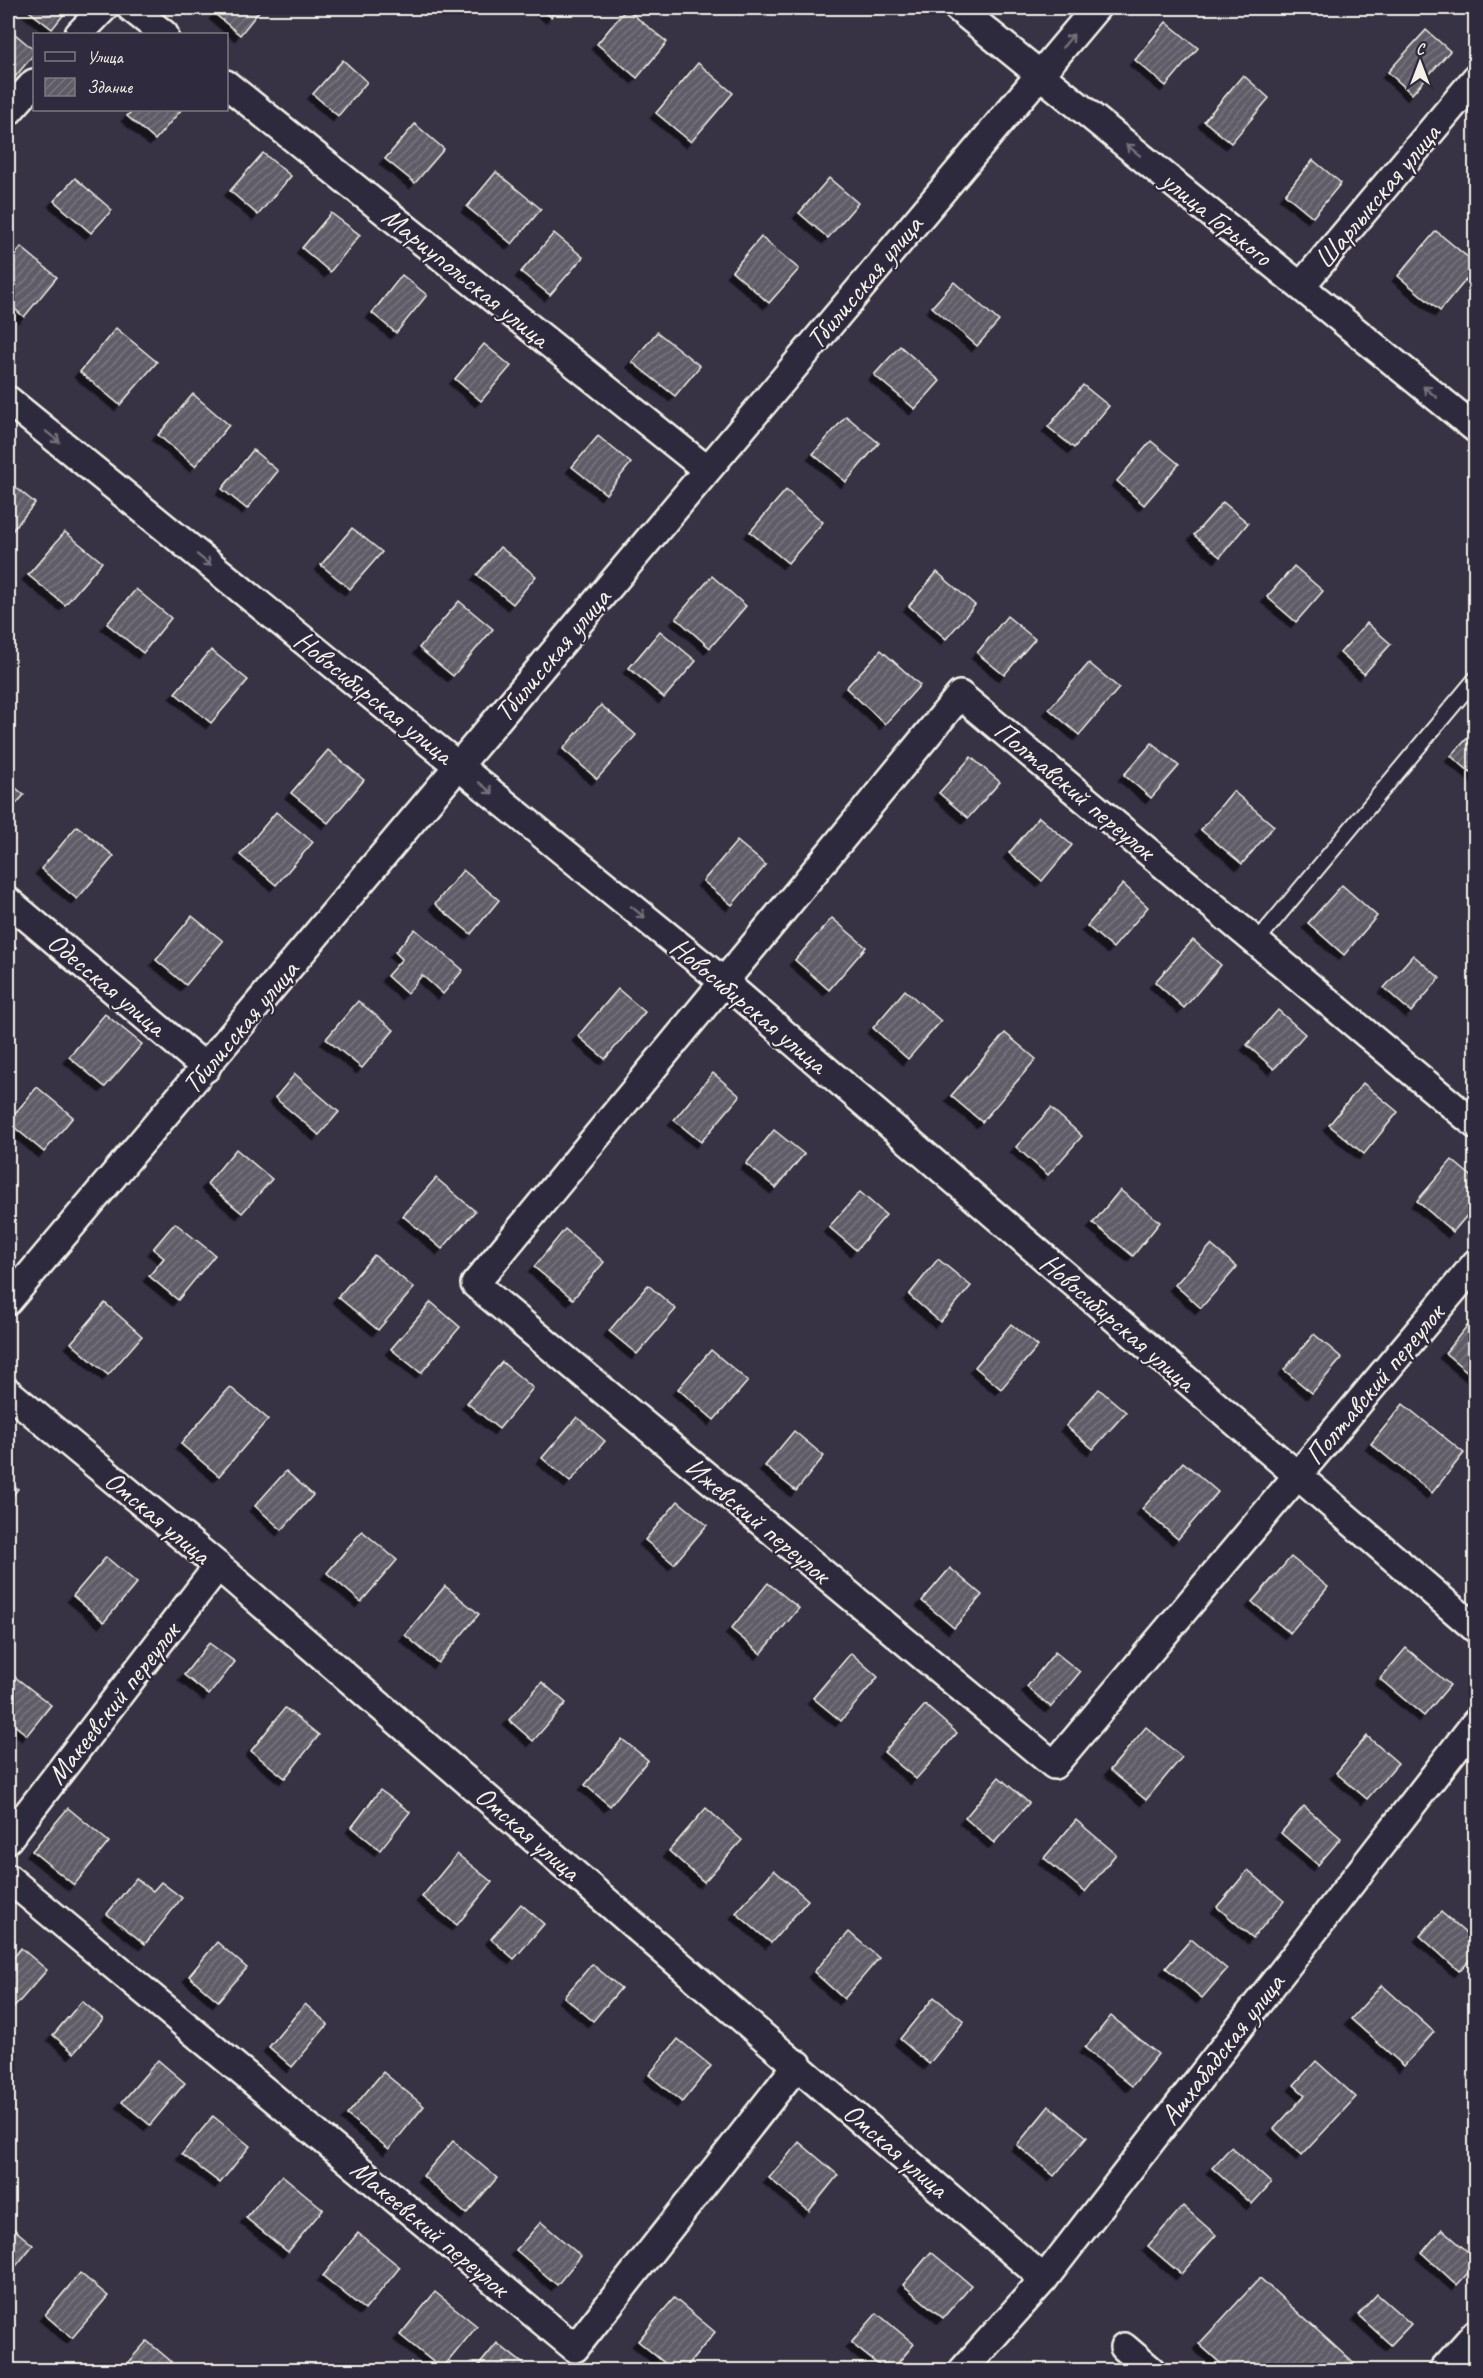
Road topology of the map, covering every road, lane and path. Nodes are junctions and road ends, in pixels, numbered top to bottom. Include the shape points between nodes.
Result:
1 (104, 8) edge
2 (131, 8) edge
3 (958, 8) edge
4 (1096, 8) edge
5 (80, 33) edge
6 (164, 33) edge
7 (1040, 75) junction
8 (1476, 78) edge
9 (33, 84) edge
10 (228, 86) edge
11 (8, 112) edge
12 (1301, 286) junction
13 (8, 400) edge
14 (1476, 429) edge
15 (706, 469) junction
16 (1476, 678) edge
17 (459, 766) junction
18 (8, 901) edge
19 (1257, 941) junction
20 (724, 982) junction
21 (206, 1068) junction
22 (1476, 1125) edge
23 (1476, 1263) edge
24 (8, 1301) edge
25 (8, 1392) edge
26 (1296, 1476) junction
27 (218, 1566) junction
28 (1476, 1629) edge
29 (1476, 1722) edge
30 (8, 1839) edge
31 (8, 1878) edge
32 (798, 2064) junction
33 (1044, 2279) junction
34 (1476, 2333) edge
35 (1124, 2347) dead end
36 (963, 2370) edge
37 (1151, 2370) edge
38 (1443, 2370) edge

1 - 5 street
2 - 6 street
3 - 7 street, улица Горького
7 -> 4 street, Тбилисская улица
12 -> 7 street, улица Горького
7 - 15 street, Тбилисская улица
8 - 12 street, Шарлыкская улица
9 - 11 street
10 - 15 street, Мариупольская улица
14 -> 12 street, улица Горького
13 -> 17 street, Новосибирская улица
15 - 17 street, Тбилисская улица
16 - 19 lane
17 -> 20 street, Новосибирская улица
17 - 21 street, Тбилисская улица
18 - 21 street, Одесская улица
19 - 20 street, Полтавский переулок via 960,694
19 - 22 street, Полтавский переулок
20 - 26 street, Новосибирская улица
20 - 26 street, Ижевский переулок via 475,1284 1054,1765
21 - 24 street, Тбилисская улица
23 - 26 street, Полтавский переулок
25 - 27 street, Омская улица
26 - 28 street, Новосибирская улица
27 - 30 street, Макеевский переулок
27 - 32 street, Омская улица
29 - 33 street, Ашхабадская улица
31 - 32 street, Макеевский переулок via 575,2348
32 - 33 street, Омская улица
33 - 36 street, Ашхабадская улица
34 - 38 street
35 - 37 street

